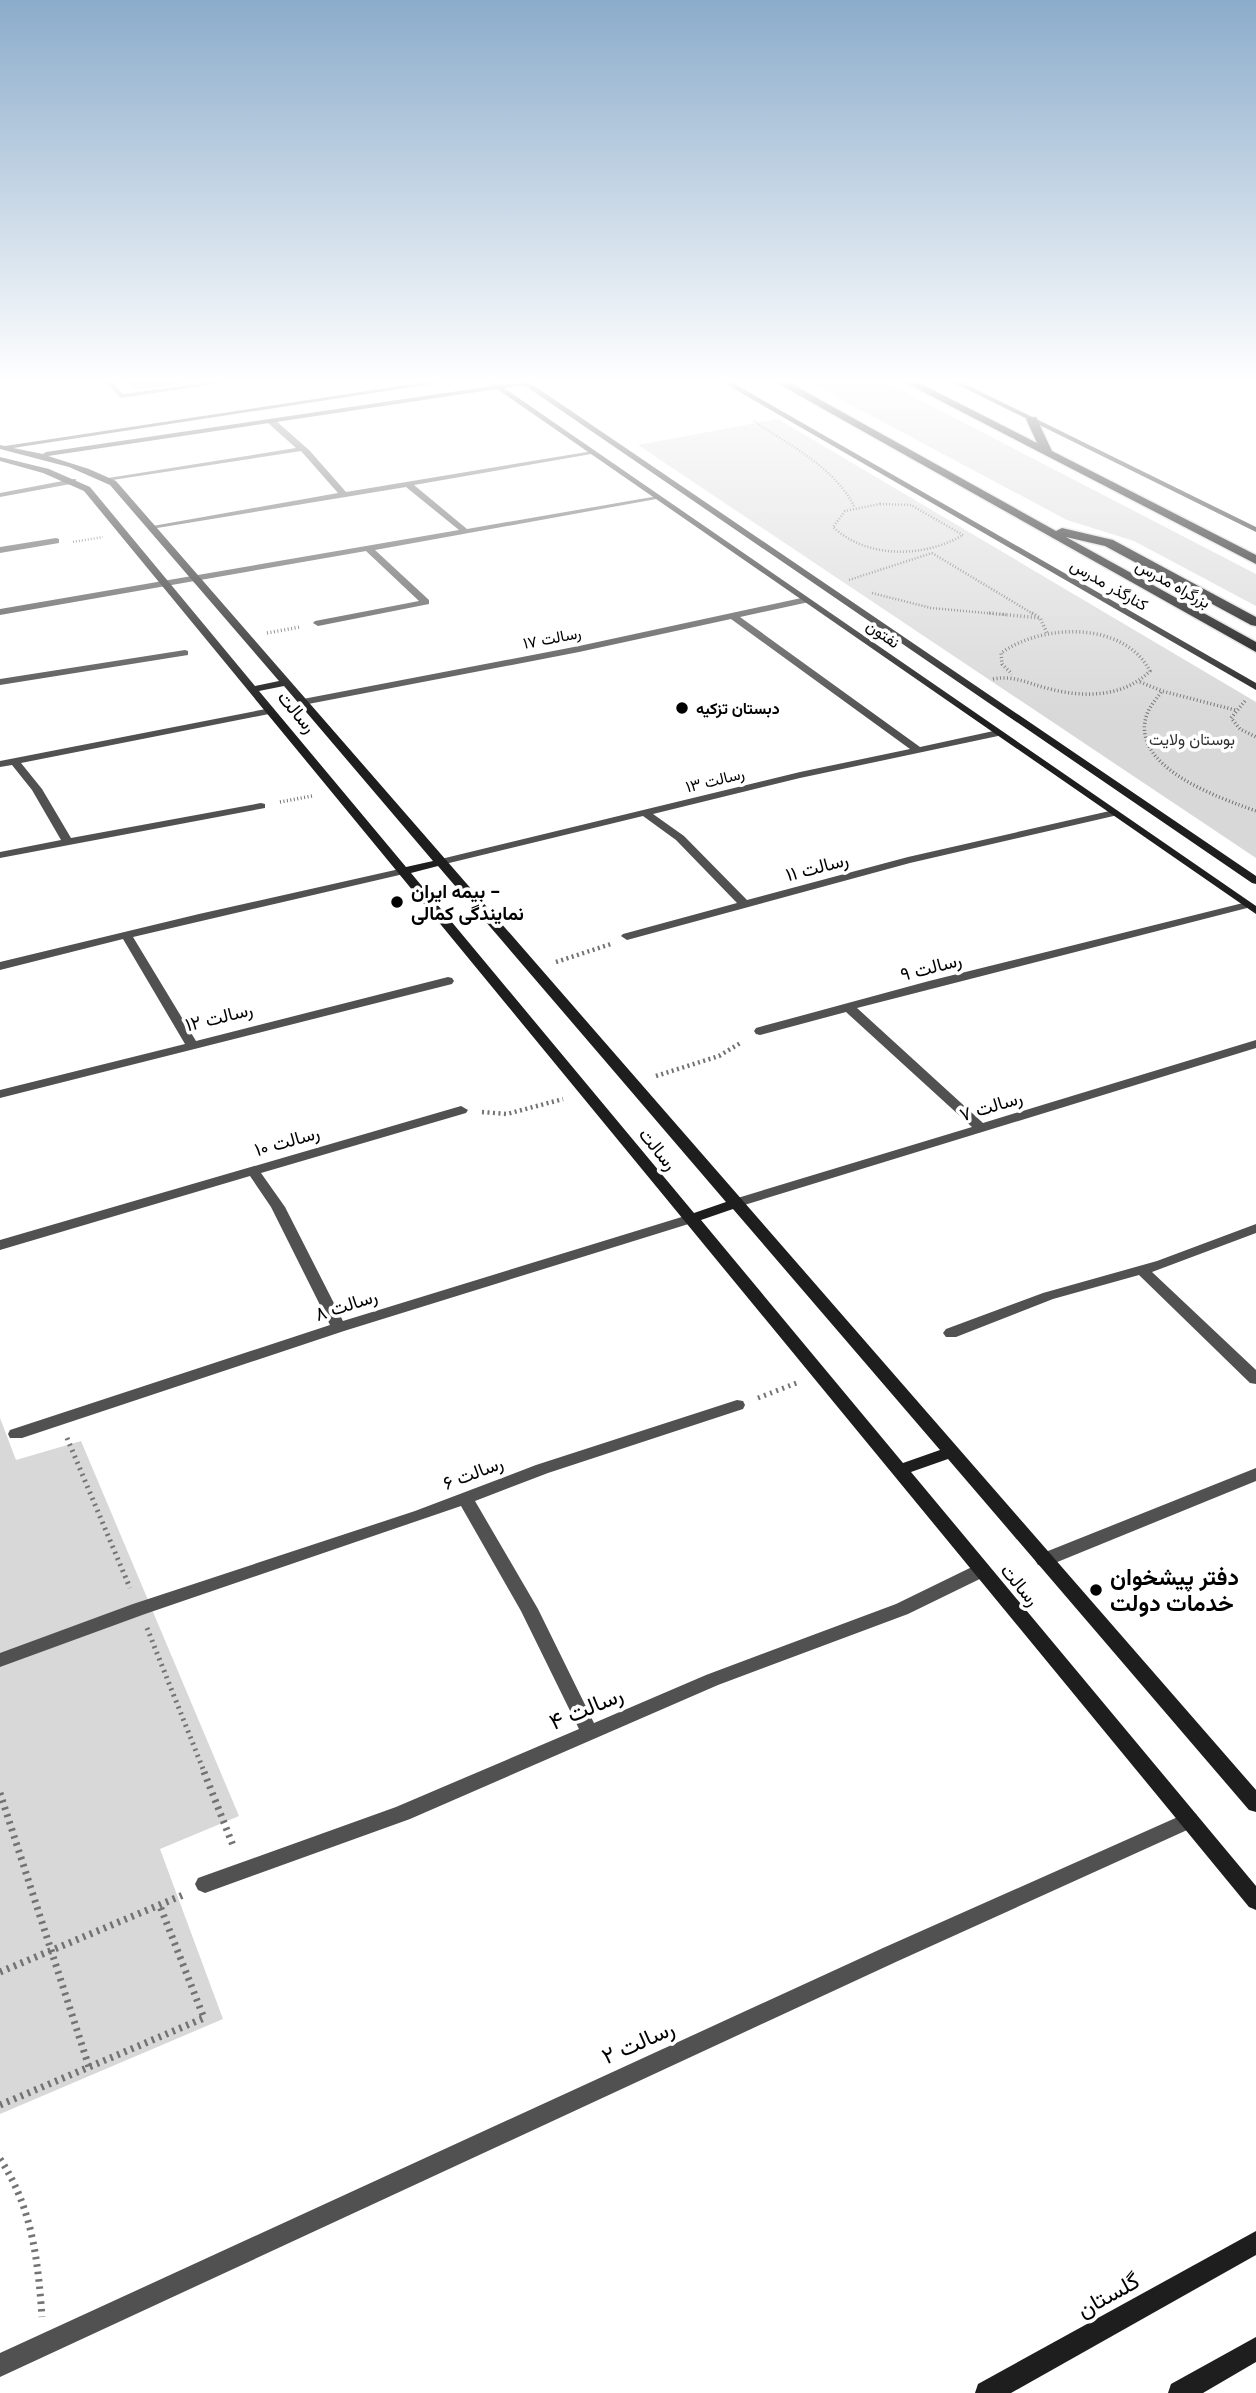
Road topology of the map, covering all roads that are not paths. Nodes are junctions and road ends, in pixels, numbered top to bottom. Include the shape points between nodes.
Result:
1 (92, 495) edge
2 (121, 495) edge
3 (339, 495) edge
4 (421, 495) edge
5 (653, 495) edge
6 (688, 495) edge
7 (922, 495) edge
8 (982, 495) edge
9 (1129, 495) edge
10 (1185, 495) edge
11 (658, 498) junction
12 (151, 527) junction
13 (1040, 527) junction
14 (1256, 530) edge
15 (466, 532) junction
16 (55, 541) road end
17 (368, 548) junction
18 (0, 550) edge
19 (1256, 559) edge
20 (196, 579) junction
21 (166, 584) junction
22 (806, 600) junction
23 (0, 612) edge
24 (733, 616) junction
25 (1256, 622) edge
26 (318, 623) road end
27 (1256, 648) edge
28 (185, 653) dead end
29 (932, 661) junction
30 (904, 668) junction
31 (0, 682) edge
32 (286, 683) junction
33 (1256, 687) edge
34 (253, 689) junction
35 (303, 702) junction
36 (271, 711) junction
37 (998, 733) junction
38 (918, 750) junction
39 (15, 761) junction
40 (0, 764) edge
41 (261, 806) road end
42 (645, 813) junction
43 (1114, 813) junction
44 (67, 841) junction
45 (0, 855) edge
46 (441, 862) junction
47 (404, 871) junction
48 (1256, 881) edge
49 (745, 904) junction
50 (1251, 908) edge
51 (126, 935) junction
52 (627, 936) road end
53 (0, 966) edge
54 (448, 981) dead end
55 (848, 1007) junction
56 (760, 1031) road end
57 (191, 1043) junction
58 (1256, 1044) edge
59 (0, 1094) edge
60 (461, 1110) road end
61 (982, 1129) junction
62 (253, 1171) junction
63 (736, 1203) junction
64 (690, 1219) junction
65 (1256, 1228) edge
66 (0, 1245) edge
67 (1142, 1270) junction
68 (339, 1327) junction
69 (951, 1333) dead end
70 (1256, 1379) edge
71 (737, 1405) road end
72 (16, 1434) dead end
73 (951, 1452) junction
74 (899, 1469) junction
75 (1256, 1474) edge
76 (465, 1498) junction
77 (1044, 1559) junction
78 (982, 1570) junction
79 (0, 1660) edge
80 (590, 1733) junction
81 (1252, 1793) edge
82 (1189, 1820) junction
83 (205, 1884) road end
84 (1256, 1900) edge
85 (1256, 2242) edge
86 (1256, 2349) edge
87 (0, 2365) edge
88 (987, 2393) edge
89 (1180, 2393) edge

1 - 21 street, رسالت
2 - 12 street, رسالت
3 - 12 street
4 - 15 street
5 - 11 street, نفتون
6 - 29 street, نفتون
7 - 33 street, کنارگذر مدرس
8 - 13 highway, بزرگراه مدرس
9 - 19 highway
10 - 14 street
11 - 15 street
11 - 22 street, نفتون
12 - 20 street, رسالت
13 - 25 highway via 1109,543
13 - 27 highway, بزرگراه مدرس
15 - 17 street
16 - 18 street
17 - 20 street
17 - 26 street via 426,602
20 - 21 street
20 - 32 street, رسالت
21 - 23 street
21 - 34 street, رسالت
22 - 24 street, رسالت ۱۷
22 - 30 street, نفتون
24 - 35 street, رسالت ۱۷
24 - 38 street
28 - 31 street
29 - 30 street
29 - 48 street, نفتون
30 - 37 street, نفتون
32 - 34 street
32 - 35 street, رسالت
34 - 36 street, رسالت
35 - 46 street, رسالت
36 - 39 street
36 - 47 street, رسالت
37 - 38 street, رسالت ۱۳
37 - 43 street, نفتون
38 - 42 street, رسالت ۱۳
39 - 40 street
39 - 44 street
41 - 44 street
42 - 46 street, رسالت ۱۳
42 - 49 street via 680,838
43 - 49 street, رسالت ۱۱ via 908,860
43 - 50 street, نفتون
44 - 45 street
46 - 47 street
46 - 63 street, رسالت
47 - 51 street
47 - 64 street, رسالت
49 - 52 street, رسالت ۱۱
50 - 55 street, رسالت ۹
51 - 53 street
51 - 57 street
54 - 57 street, رسالت ۱۲
55 - 56 street, رسالت ۹
55 - 61 street
57 - 59 street, رسالت ۱۲
58 - 61 street, رسالت ۷
60 - 62 street, رسالت ۱۰
61 - 63 street, رسالت ۷
62 - 66 street, رسالت ۱۰
62 - 68 street via 278,1207
63 - 64 street
63 - 73 street, رسالت
64 - 68 street, رسالت ۸
64 - 74 street, رسالت
65 - 67 street
67 - 69 street via 1048,1296
67 - 70 street
68 - 72 street, رسالت ۸
71 - 76 street, رسالت ۶
73 - 74 street
73 - 77 street, رسالت
74 - 78 street, رسالت
75 - 77 street
76 - 79 street, رسالت ۶
76 - 80 street via 523,1598
77 - 81 street, رسالت
78 - 80 street, رسالت ۴ via 902,1609 712,1680
78 - 82 street, رسالت
80 - 83 street, رسالت ۴ via 403,1813
82 - 84 street, رسالت
82 - 87 street, رسالت ۲ via 929,1934
85 - 88 street, گلستان
86 - 89 street

